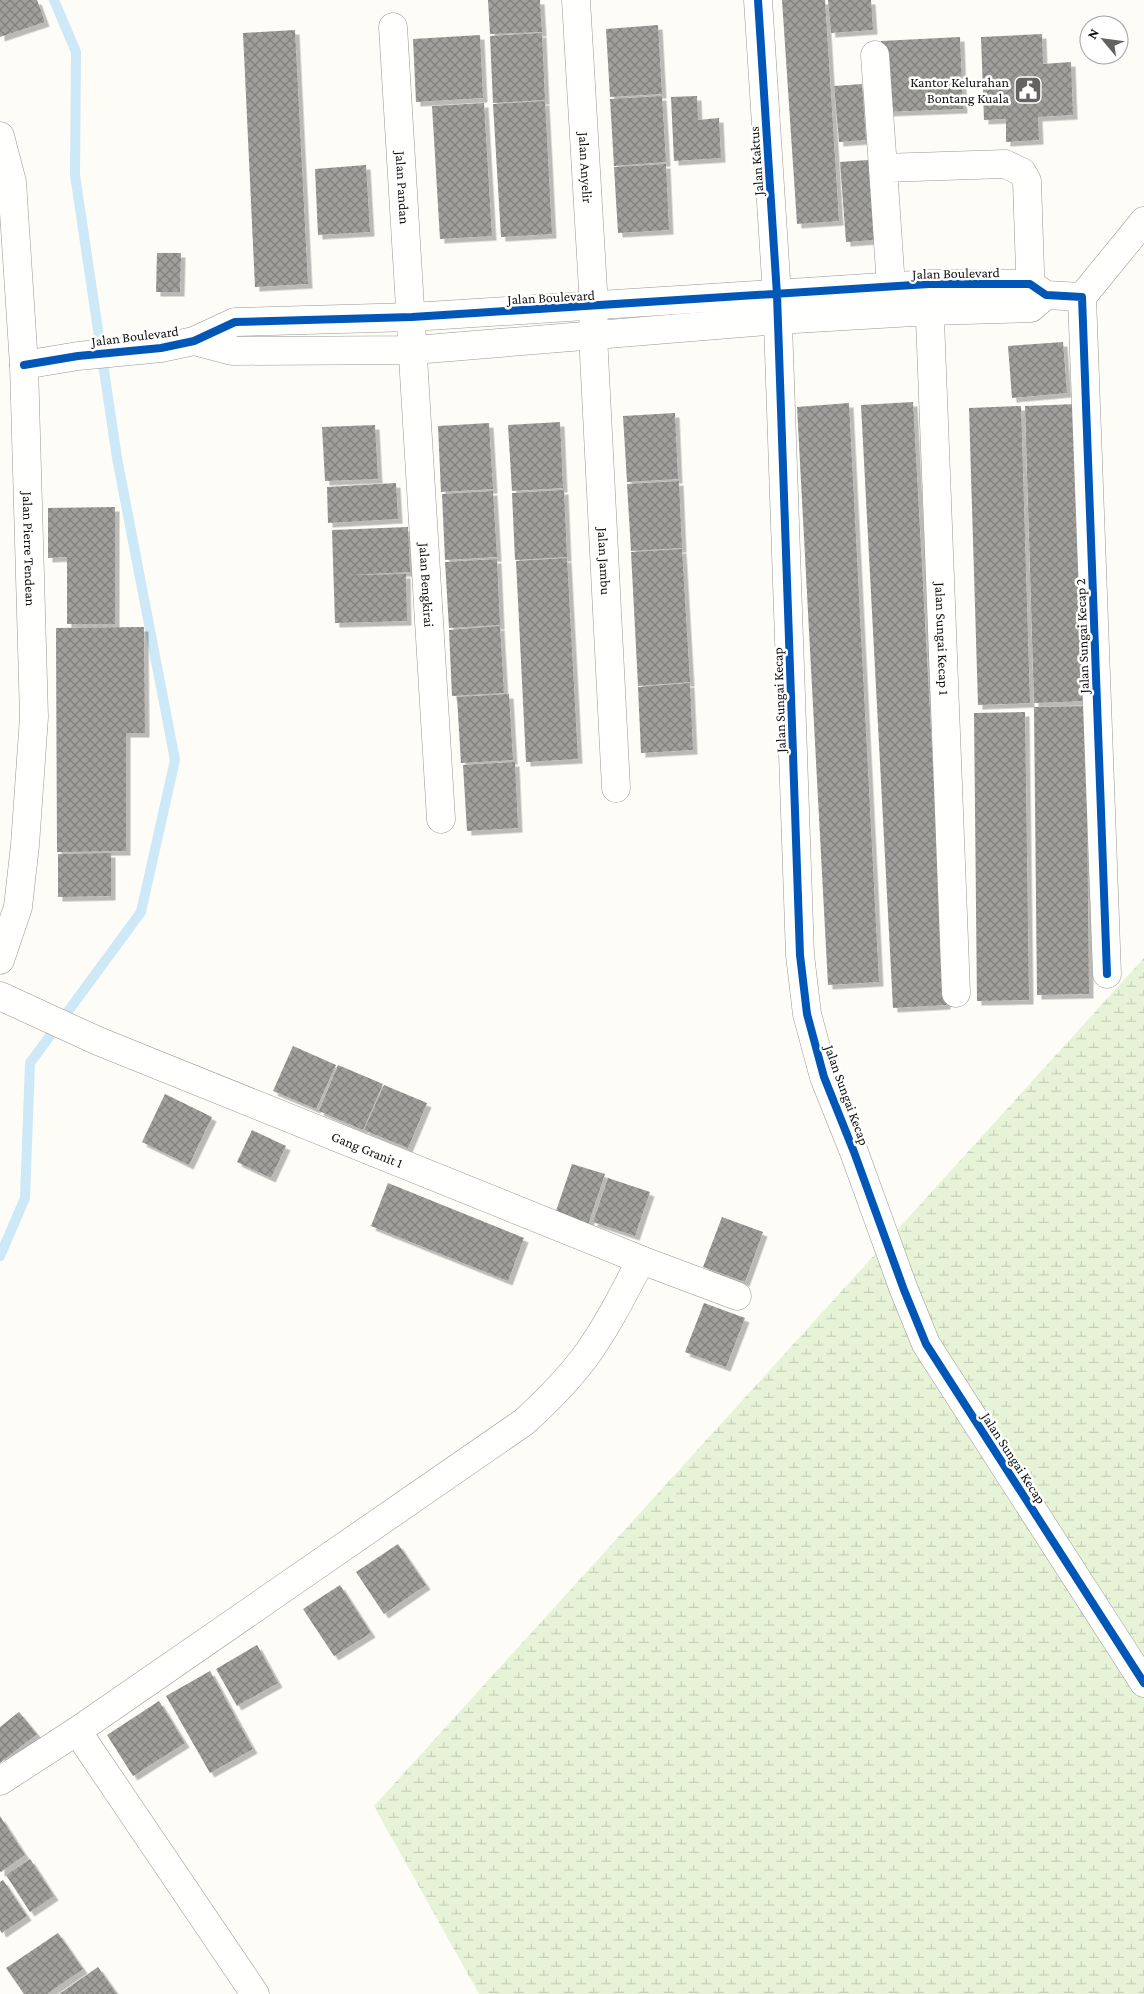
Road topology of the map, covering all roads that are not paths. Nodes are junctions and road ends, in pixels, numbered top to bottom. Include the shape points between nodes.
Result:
1 (576, 0) edge
2 (758, 0) edge
3 (393, 26) dead end
4 (875, 55) dead end
5 (0, 136) edge
6 (883, 168) junction
7 (6, 183) edge
8 (1144, 221) edge
9 (891, 287) junction
10 (1036, 296) junction
11 (1082, 297) junction
12 (929, 298) junction
13 (594, 306) junction
14 (777, 308) junction
15 (412, 317) junction
16 (593, 335) junction
17 (194, 342) junction
18 (414, 350) junction
19 (24, 365) junction
20 (616, 788) dead end
21 (442, 819) dead end
22 (0, 959) edge
23 (1107, 974) dead end
24 (956, 994) dead end
25 (0, 996) edge
26 (642, 1260) junction
27 (737, 1296) dead end
28 (1144, 1684) edge
29 (77, 1731) junction
30 (0, 1780) edge
31 (255, 1994) edge

1 - 13 street, Jalan Anyelir
2 - 14 street, Jalan Kaktus
3 - 15 street, Jalan Pandan
4 - 6 street
5 - 7 street, Jalan Pierre Tendean
6 - 9 street
6 - 10 street via 1004,164 1022,172 1027,181
7 - 19 street, Jalan Pierre Tendean
8 - 11 street
9 - 12 street, Jalan Boulevard
9 - 14 street, Jalan Boulevard
10 - 11 street, Jalan Boulevard
10 - 12 street, Jalan Boulevard
11 - 23 street, Jalan Sungai Kecap 2
12 - 14 street, Jalan Boulevard
12 - 24 street, Jalan Sungai Kecap 1
13 - 14 street, Jalan Boulevard
13 - 15 street, Jalan Boulevard
13 - 16 street, Jalan Anyelir
14 - 16 street, Jalan Boulevard
14 - 28 street, Jalan Sungai Kecap via 800,956 809,1023 824,1077 926,1344
15 - 17 street, Jalan Boulevard via 235,322
15 - 18 street, Jalan Pandan
16 - 18 street, Jalan Boulevard
16 - 20 street, Jalan Jambu
17 - 18 street, Jalan Boulevard via 232,351
17 - 19 street, Jalan Boulevard
18 - 21 street, Jalan Bengkirai
19 - 22 street, Jalan Pierre Tendean via 34,717 26,845 18,907
25 - 26 street, Gang Granit 1 via 98,1041
26 - 27 street, Gang Granit 1
26 - 29 street via 608,1323 585,1357 557,1392 524,1422
29 - 30 street
29 - 31 street

